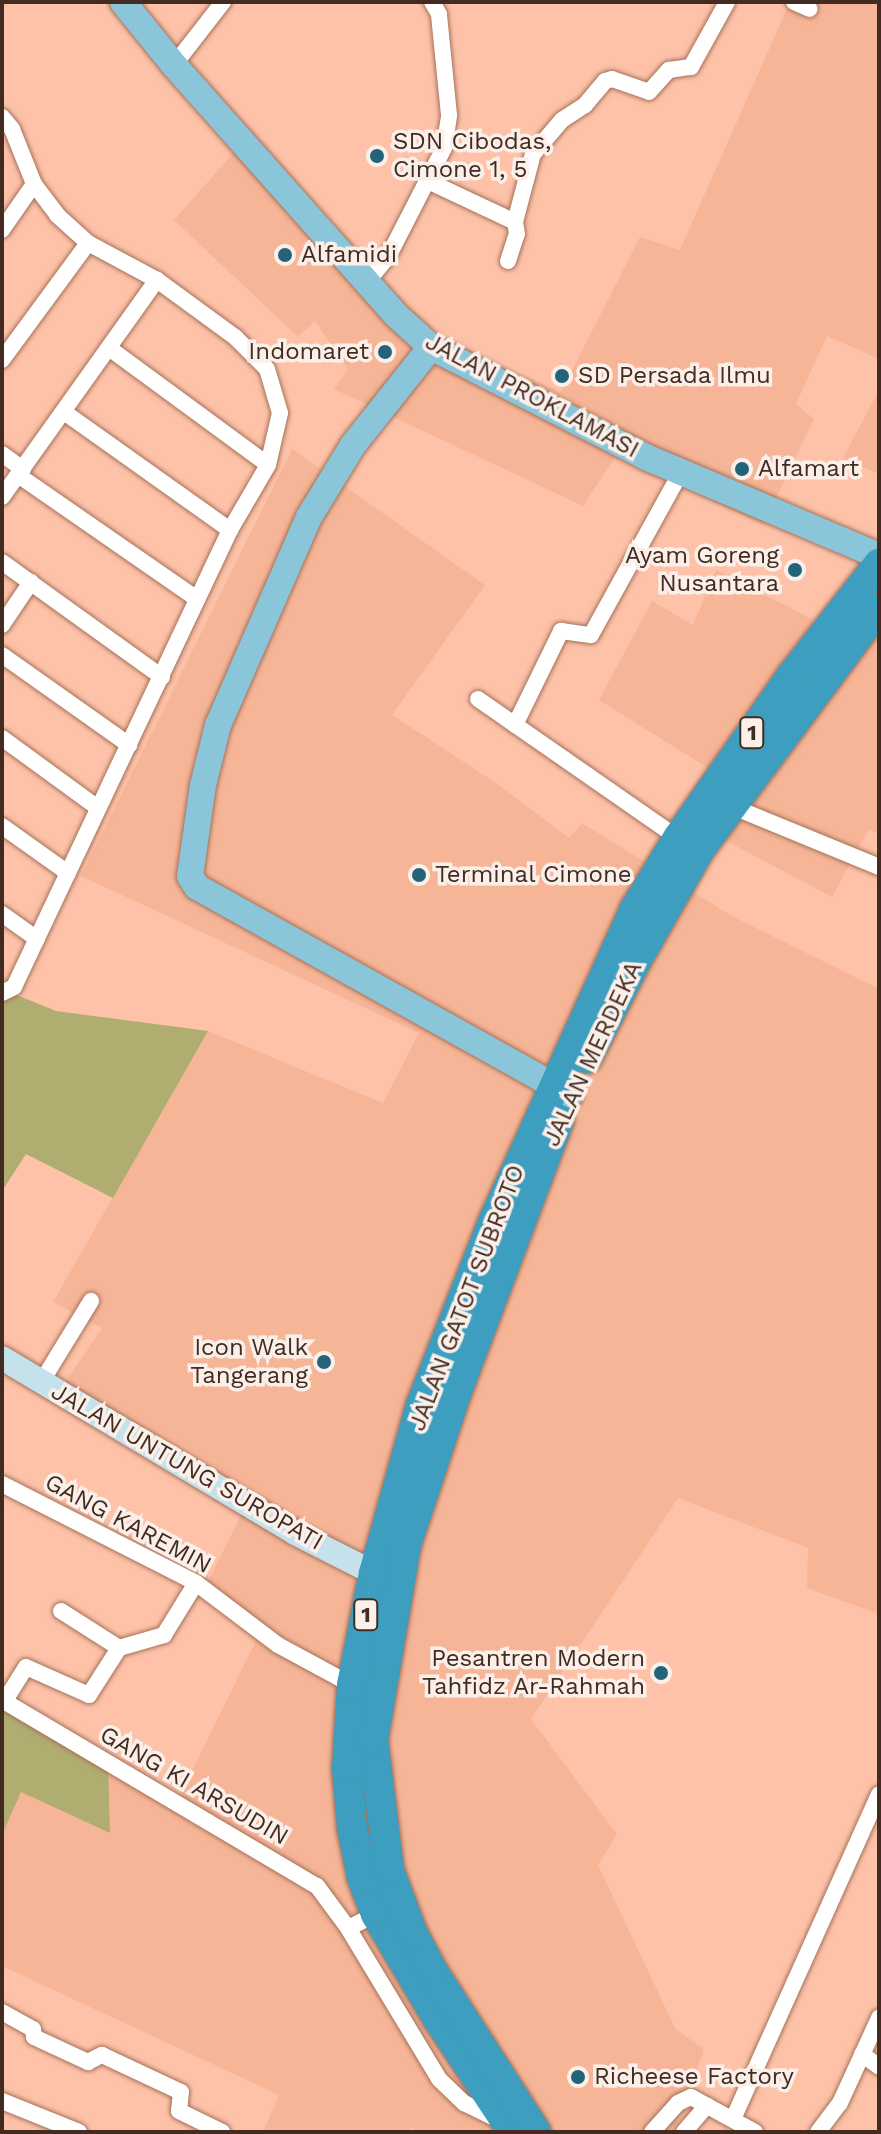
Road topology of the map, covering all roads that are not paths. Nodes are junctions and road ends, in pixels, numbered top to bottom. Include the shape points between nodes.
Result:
1 (123, 2) edge
2 (223, 2) edge
3 (432, 2) edge
4 (727, 2) edge
5 (174, 65) junction
6 (2, 117) edge
7 (430, 182) junction
8 (34, 184) junction
9 (515, 222) junction
10 (2, 230) edge
11 (88, 243) junction
12 (508, 261) dead end
13 (157, 280) junction
14 (368, 281) junction
15 (431, 347) junction
16 (109, 348) junction
17 (2, 360) edge
18 (64, 412) junction
19 (2, 454) edge
20 (268, 465) junction
21 (20, 472) junction
22 (681, 472) junction
23 (2, 497) edge
24 (230, 530) junction
25 (879, 556) edge
26 (2, 562) edge
27 (879, 564) edge
28 (31, 582) junction
29 (197, 599) junction
30 (879, 608) edge
31 (2, 625) edge
32 (2, 655) edge
33 (162, 677) junction
34 (478, 699) dead end
35 (515, 725) junction
36 (2, 738) edge
37 (129, 745) junction
38 (733, 807) junction
39 (98, 808) junction
40 (2, 826) edge
41 (678, 838) junction
42 (879, 867) edge
43 (68, 873) junction
44 (2, 914) edge
45 (37, 939) junction
46 (2, 993) edge
47 (561, 1091) junction
48 (91, 1301) dead end
49 (2, 1358) edge
50 (42, 1381) junction
51 (2, 1484) edge
52 (374, 1573) junction
53 (196, 1583) junction
54 (61, 1611) dead end
55 (119, 1648) junction
56 (352, 1685) junction
57 (3, 1701) edge
58 (879, 1794) edge
59 (376, 1914) junction
60 (348, 1928) junction
61 (2, 2012) edge
62 (879, 2018) edge
63 (862, 2054) junction
64 (879, 2067) edge
65 (2, 2101) edge
66 (707, 2106) junction
67 (733, 2119) junction
68 (510, 2128) edge
69 (79, 2132) edge
70 (222, 2132) edge
71 (536, 2132) edge
72 (652, 2132) edge
73 (684, 2132) edge
74 (755, 2132) edge
75 (818, 2132) edge

1 - 5 main road, JALAN PROKLAMASI
2 - 5 street
3 - 7 street via 439,14 449,115 444,148
4 - 9 street via 691,67 672,69 643,93 608,79 585,105 562,120 533,154
5 - 14 main road, JALAN PROKLAMASI
6 - 8 street
7 - 9 street
7 - 14 street
8 - 10 street
8 - 11 street
9 - 12 street via 517,234
11 - 13 street
11 - 17 street
13 - 16 street
13 - 20 street via 235,337 267,369 280,413
14 - 15 main road, JALAN PROKLAMASI
15 - 22 main road, JALAN PROKLAMASI
15 - 47 main road, JALAN MERDEKA via 353,445 309,517 218,725 190,876 197,887
16 - 18 street
16 - 20 street
18 - 21 street
18 - 24 street
19 - 21 street
20 - 24 street
21 - 23 street
21 - 29 street
22 - 25 main road, JALAN PROKLAMASI
22 - 35 street via 591,635 561,631
24 - 29 street
26 - 28 street
27 - 41 highway, JALAN GATOT SUBROTO / 1 via 793,674
28 - 31 street
28 - 33 street
29 - 33 street
30 - 38 highway, JALAN MERDEKA / 1
32 - 37 street
33 - 37 street
34 - 35 street
35 - 41 street
36 - 39 street
37 - 39 street
38 - 42 street
38 - 47 highway, JALAN MERDEKA / 1 via 700,849
39 - 43 street
40 - 43 street
41 - 47 highway, JALAN GATOT SUBROTO / 1 via 635,909
43 - 45 street
44 - 45 street
45 - 46 street via 14,987
47 - 52 highway, JALAN GATOT SUBROTO / 1 via 493,1222 421,1405
47 - 71 highway, JALAN MERDEKA / 1 via 406,1545 373,1740 389,1870 408,1923 432,1970
48 - 50 street
49 - 50 street, JALAN UNTUNG SUROPATI
50 - 52 street, JALAN UNTUNG SUROPATI via 295,1533
51 - 53 street, GANG KAREMIN
52 - 56 highway, JALAN GATOT SUBROTO / 1
53 - 55 street via 164,1635
53 - 56 street, GANG KAREMIN via 278,1645
54 - 55 street
55 - 57 street via 89,1695 26,1667
56 - 59 highway, JALAN GATOT SUBROTO / 1 via 347,1769 352,1828
57 - 60 street, GANG KI ARSUDIN via 304,1878 328,1896
58 - 67 street
59 - 60 street
59 - 68 highway, JALAN GATOT SUBROTO / 1
60 - 68 street, GANG KI ARSUDIN via 439,2079 464,2103
61 - 70 street via 33,2029 34,2037 88,2062 102,2055 181,2092 179,2111
62 - 63 street
63 - 64 street
63 - 75 street via 840,2103
65 - 69 street
66 - 67 street
66 - 72 street via 691,2097 678,2103
66 - 73 street
67 - 74 street

